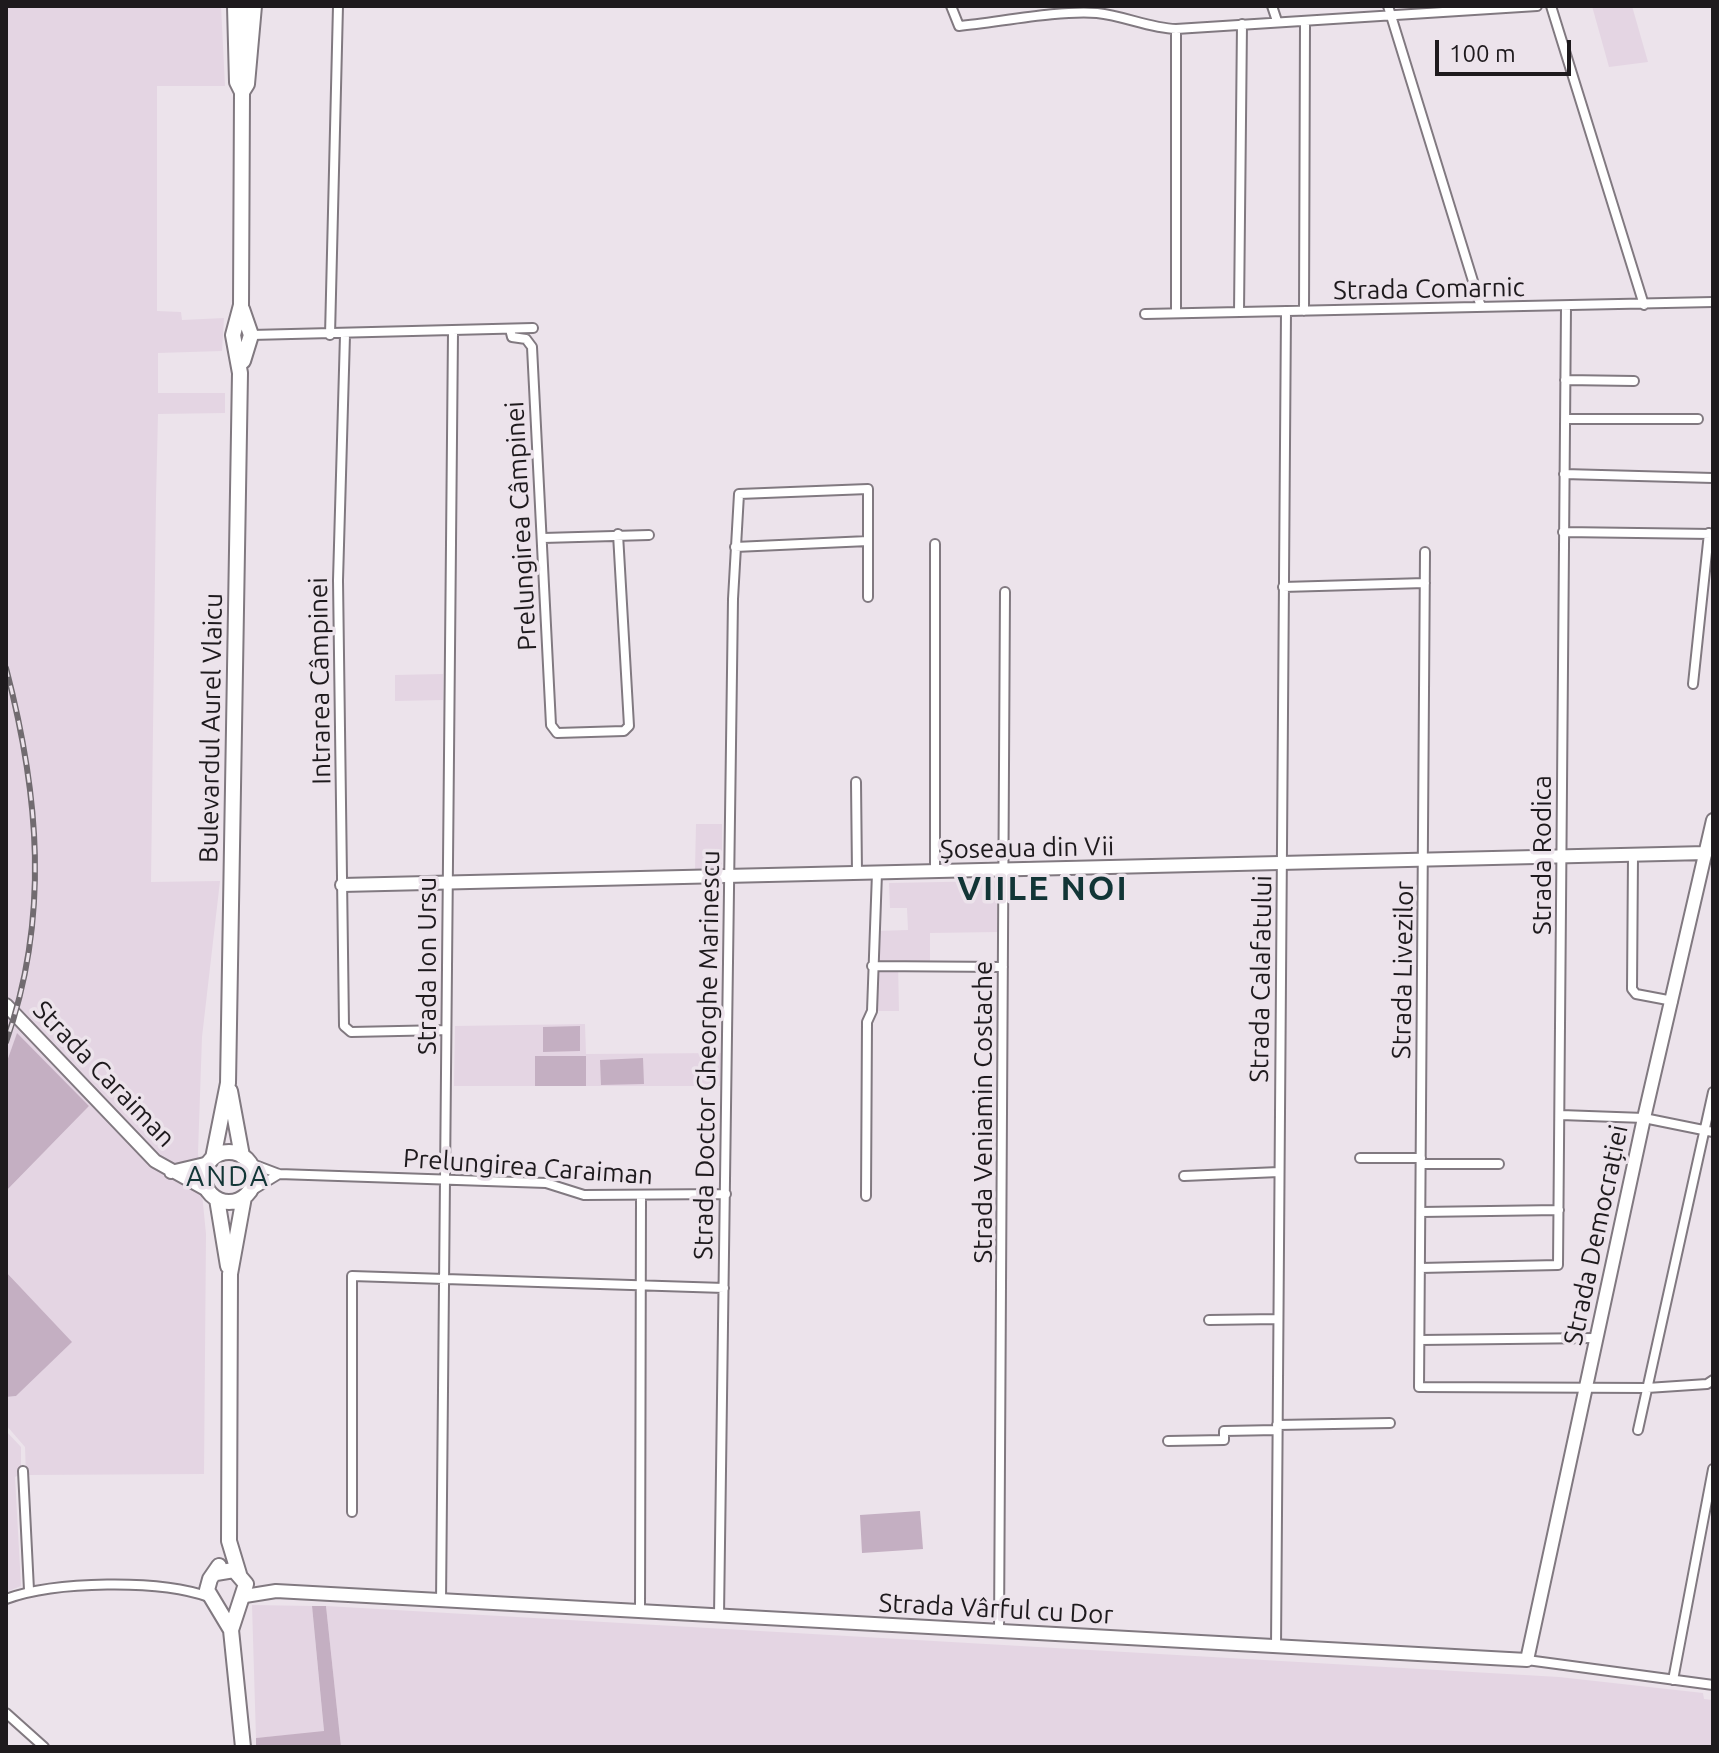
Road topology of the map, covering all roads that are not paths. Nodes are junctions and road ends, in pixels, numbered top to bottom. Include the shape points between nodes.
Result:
1 (235, 6) edge
2 (243, 6) edge
3 (254, 6) edge
4 (338, 6) edge
5 (951, 6) edge
6 (1272, 6) edge
7 (1388, 6) edge
8 (1537, 6) edge
9 (1551, 6) edge
10 (1391, 16) junction
11 (1277, 21) junction
12 (1305, 21) junction
13 (1242, 24) junction
14 (1176, 29) junction
15 (242, 92) junction
16 (1713, 302) edge
17 (1644, 305) junction
18 (1481, 307) junction
19 (1566, 307) junction
20 (1286, 311) junction
21 (1304, 311) junction
22 (1239, 312) junction
23 (1176, 313) junction
24 (1145, 314) dead end
25 (533, 328) dead end
26 (510, 329) junction
27 (453, 332) junction
28 (243, 335) junction
29 (330, 335) junction
30 (345, 335) junction
31 (1565, 380) junction
32 (1634, 381) dead end
33 (1565, 419) junction
34 (1698, 419) dead end
35 (1564, 474) junction
36 (1713, 478) edge
37 (1563, 532) junction
38 (1711, 533) edge
39 (618, 534) junction
40 (649, 535) dead end
41 (543, 538) junction
42 (868, 541) junction
43 (935, 544) dead end
44 (735, 547) junction
45 (1425, 552) dead end
46 (1425, 583) junction
47 (1283, 587) junction
48 (1005, 592) dead end
49 (868, 597) dead end
50 (1693, 684) dead end
51 (856, 782) dead end
52 (1713, 820) edge
53 (1709, 853) edge
54 (1633, 856) junction
55 (1562, 858) junction
56 (1425, 861) junction
57 (1282, 865) junction
58 (1004, 871) junction
59 (935, 872) junction
60 (857, 873) junction
61 (877, 873) junction
62 (729, 877) junction
63 (448, 884) junction
64 (342, 885) junction
65 (872, 966) junction
66 (1003, 967) junction
67 (1673, 1001) junction
68 (6, 1005) edge
69 (446, 1030) junction
70 (228, 1083) junction
71 (1713, 1092) edge
72 (1561, 1115) junction
73 (1644, 1118) junction
74 (1709, 1131) edge
75 (1360, 1158) dead end
76 (211, 1160) junction
77 (246, 1160) junction
78 (1421, 1161) junction
79 (1499, 1164) dead end
80 (171, 1172) junction
81 (1279, 1172) junction
82 (279, 1174) junction
83 (1184, 1176) dead end
84 (445, 1179) junction
85 (726, 1194) junction
86 (213, 1195) junction
87 (246, 1195) junction
88 (641, 1196) junction
89 (866, 1196) dead end
90 (1559, 1210) junction
91 (1421, 1212) junction
92 (1420, 1268) junction
93 (230, 1274) junction
94 (444, 1276) junction
95 (639, 1285) junction
96 (724, 1288) junction
97 (1278, 1319) junction
98 (1209, 1320) dead end
99 (1596, 1338) junction
100 (1420, 1340) junction
101 (1713, 1380) edge
102 (1647, 1388) junction
103 (1585, 1389) junction
104 (1390, 1423) dead end
105 (1277, 1428) junction
106 (1638, 1430) dead end
107 (1168, 1441) dead end
108 (1713, 1469) edge
109 (23, 1471) dead end
110 (352, 1512) dead end
111 (229, 1541) junction
112 (213, 1576) junction
113 (241, 1576) junction
114 (187, 1589) junction
115 (29, 1590) junction
116 (276, 1591) junction
117 (243, 1598) junction
118 (6, 1599) edge
119 (213, 1601) junction
120 (441, 1601) junction
121 (640, 1612) junction
122 (719, 1616) junction
123 (231, 1630) junction
124 (999, 1632) junction
125 (1276, 1646) junction
126 (1527, 1660) junction
127 (1673, 1680) junction
128 (1713, 1685) edge
129 (6, 1713) edge
130 (44, 1747) edge
131 (243, 1747) edge

1 - 15 main road, Bulevardul Aurel Vlaicu via 237,82
2 - 15 street, Bulevardul Aurel Vlaicu
3 - 15 main road, Bulevardul Aurel Vlaicu
4 - 29 street
5 - 14 street via 959,26 1093,13
6 - 11 street
7 - 10 street
8 - 10 street
9 - 17 street
10 - 12 street
10 - 18 street
11 - 12 street
11 - 13 street
12 - 21 street
13 - 14 street
13 - 22 street
14 - 23 street
15 - 28 main road, Bulevardul Aurel Vlaicu
16 - 17 street, Strada Comarnic
17 - 19 street, Strada Comarnic
18 - 19 street, Strada Comarnic
18 - 21 street, Strada Comarnic
19 - 31 street, Strada Rodica
20 - 21 street, Strada Comarnic
20 - 22 street, Strada Comarnic
20 - 47 street, Strada Calafatului
22 - 23 street, Strada Comarnic
23 - 24 street, Strada Comarnic
25 - 26 street
26 - 27 street
26 - 41 street, Prelungirea Câmpinei via 512,337 526,339 532,347
27 - 30 street
27 - 63 street, Strada Ion Ursu
28 - 29 street
28 - 70 main road, Bulevardul Aurel Vlaicu
29 - 30 street
30 - 64 street, Intrarea Câmpinei via 338,580
31 - 32 street
31 - 33 street, Strada Rodica
33 - 34 street
33 - 35 street, Strada Rodica
35 - 36 street
35 - 37 street, Strada Rodica
37 - 38 street
37 - 55 street, Strada Rodica
38 - 50 street
39 - 40 street
39 - 41 street
39 - 41 street, Prelungirea Câmpinei via 629,726 624,731 557,733 551,725
42 - 44 street
42 - 44 street, Strada Doctor Gheorghe Marinescu via 868,489 739,494
42 - 49 street
43 - 59 street
44 - 62 street, Strada Doctor Gheorghe Marinescu
45 - 46 street, Strada Livezilor
46 - 47 street
46 - 56 street, Strada Livezilor
47 - 57 street, Strada Calafatului
48 - 58 street, Strada Veniamin Costache
51 - 60 street
52 - 53 street, Strada Democrației
53 - 54 street, Șoseaua din Vii
53 - 67 street, Strada Democrației
54 - 55 street, Șoseaua din Vii
54 - 67 street via 1632,989
55 - 56 street, Șoseaua din Vii
55 - 72 street, Strada Rodica
56 - 57 street, Șoseaua din Vii
56 - 78 street, Strada Livezilor
57 - 58 street, Șoseaua din Vii
57 - 81 street, Strada Calafatului
58 - 59 street, Șoseaua din Vii
58 - 66 street, Strada Veniamin Costache
59 - 61 street, Șoseaua din Vii
60 - 61 street, Șoseaua din Vii
60 - 62 street, Șoseaua din Vii
61 - 65 street
62 - 63 street, Șoseaua din Vii
62 - 85 street, Strada Doctor Gheorghe Marinescu
63 - 64 street, Șoseaua din Vii
63 - 69 street, Strada Ion Ursu
64 - 69 street, Intrarea Câmpinei via 344,1026 351,1032
65 - 66 street
65 - 89 street
66 - 124 street, Strada Veniamin Costache
67 - 73 street, Strada Democrației
68 - 80 street, Strada Caraiman
69 - 84 street, Strada Ion Ursu
70 - 76 main road, Bulevardul Aurel Vlaicu
70 - 77 main road, Bulevardul Aurel Vlaicu
71 - 74 street
72 - 73 street
72 - 90 street, Strada Rodica
73 - 74 street
73 - 99 street, Strada Democrației
74 - 102 street
75 - 78 street
76 - 77 main road via 226,1152
76 - 80 street, Strada Caraiman
76 - 86 main road via 204,1175
77 - 82 street, Prelungirea Caraiman
77 - 87 main road via 254,1177
78 - 79 street
78 - 91 street, Strada Livezilor
80 - 86 street, Strada Caraiman
81 - 83 street
81 - 97 street, Strada Calafatului
82 - 84 street, Prelungirea Caraiman
82 - 87 street
84 - 88 street, Prelungirea Caraiman via 546,1183 584,1195
84 - 94 street, Strada Ion Ursu
85 - 88 street, Prelungirea Caraiman
85 - 96 street, Strada Doctor Gheorghe Marinescu
86 - 87 main road via 227,1202
86 - 93 main road
87 - 93 main road
88 - 95 street
90 - 91 street
90 - 92 street, Strada Rodica via 1558,1265
91 - 92 street, Strada Livezilor
92 - 100 street, Strada Livezilor
93 - 111 main road
94 - 95 street
94 - 110 street via 352,1276
94 - 120 street, Strada Ion Ursu
95 - 96 street
95 - 121 street
96 - 122 street, Strada Doctor Gheorghe Marinescu
97 - 98 street
97 - 105 street, Strada Calafatului
99 - 100 street
99 - 103 street, Strada Democrației
100 - 103 street, Strada Livezilor via 1419,1387
101 - 102 street
102 - 103 street
102 - 106 street
103 - 126 street, Strada Democrației
104 - 105 street
105 - 107 street via 1224,1431 1224,1440
105 - 125 street, Strada Calafatului
108 - 127 street
109 - 115 street
111 - 112 main road
111 - 113 main road
112 - 113 main road via 228,1569
112 - 114 street
112 - 119 main road
113 - 116 street, Strada Vârful cu Dor
113 - 117 main road
114 - 115 street via 61,1585
114 - 119 street
115 - 118 street
116 - 117 street, Strada Vârful cu Dor
116 - 120 street, Strada Vârful cu Dor
117 - 119 main road via 231,1608
117 - 123 main road
119 - 123 main road
120 - 121 street, Strada Vârful cu Dor
121 - 122 street, Strada Vârful cu Dor
122 - 124 street, Strada Vârful cu Dor
123 - 131 main road
124 - 125 street, Strada Vârful cu Dor
125 - 126 street, Strada Vârful cu Dor
126 - 127 street, Strada Vârful cu Dor
127 - 128 street, Strada Vârful cu Dor
129 - 130 street

